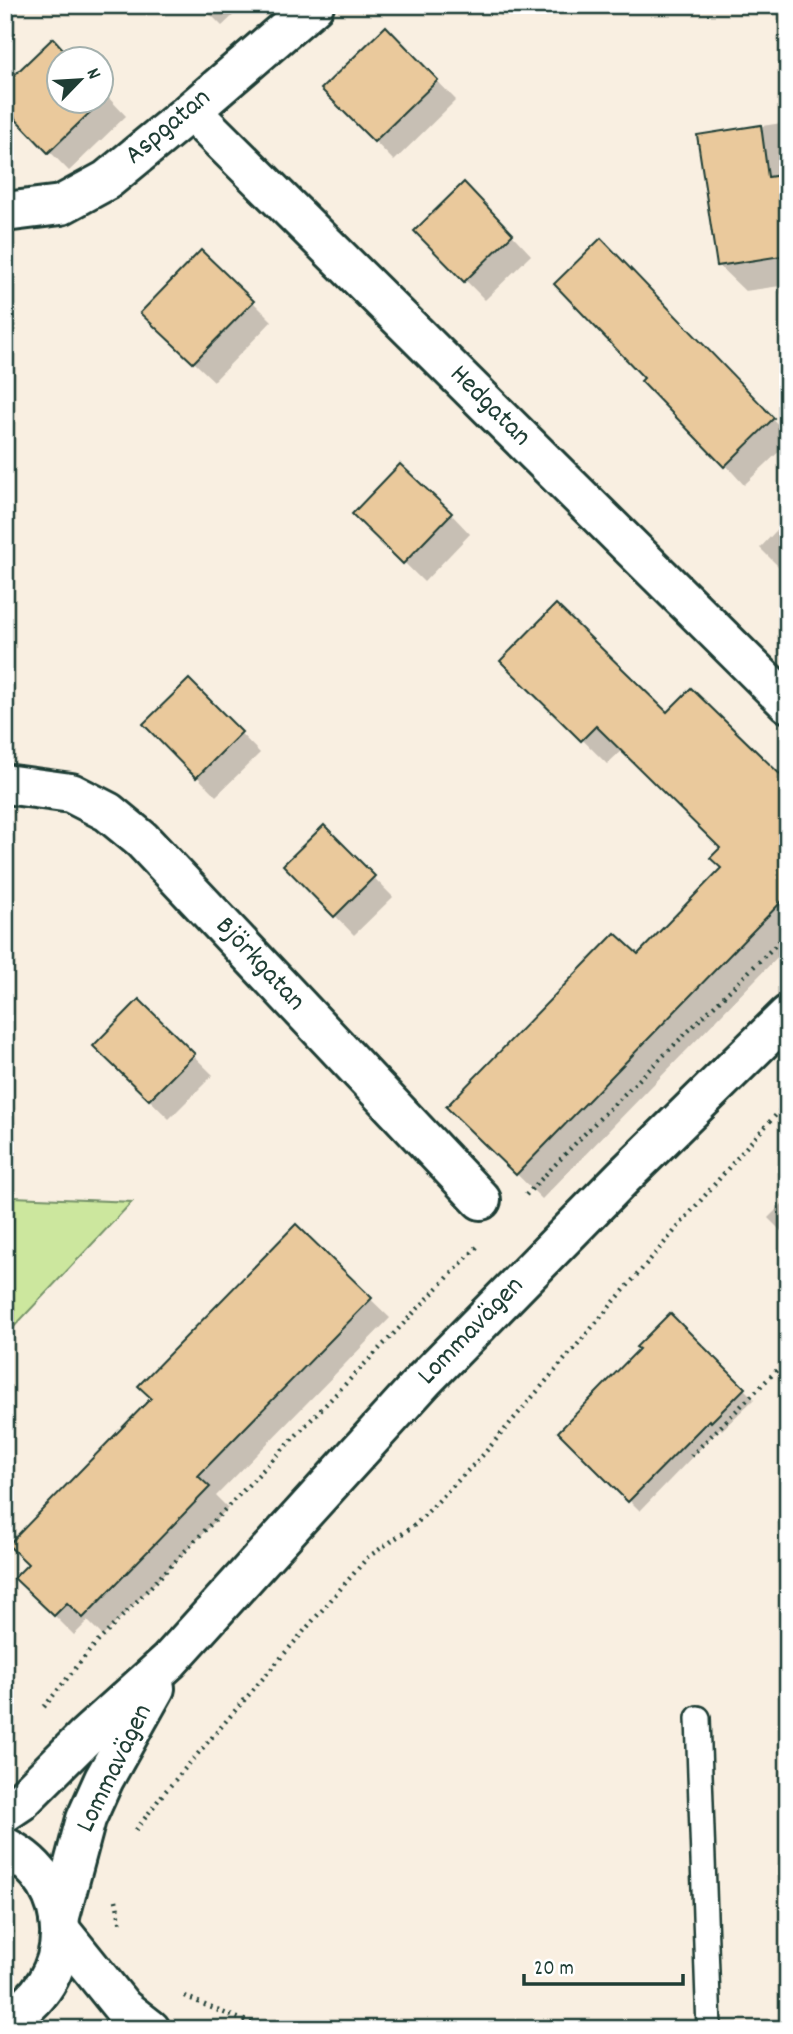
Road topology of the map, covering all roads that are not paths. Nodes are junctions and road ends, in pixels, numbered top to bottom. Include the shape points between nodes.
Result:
1 (314, 5) edge
2 (191, 111) junction
3 (5, 212) edge
4 (788, 703) edge
5 (5, 784) edge
6 (788, 1015) edge
7 (481, 1200) dead end
8 (169, 1661) junction
9 (698, 1718) dead end
10 (5, 1812) edge
11 (5, 1847) edge
12 (60, 1925) junction
13 (5, 2021) edge
14 (28, 2029) edge
15 (150, 2029) edge
16 (709, 2029) edge

1 - 2 street, Aspgatan
2 - 3 street, Aspgatan via 107,180 61,205
2 - 4 street, Hedgatan
5 - 7 street, Björkgatan via 71,793 108,812 142,840
6 - 8 street, Lommavägen via 424,1380
8 - 10 street, Lommavägen
8 - 12 street, Lommavägen via 86,1819
9 - 16 lane
11 - 12 street, Lommavägen via 43,1878 57,1905
12 - 13 street, Lommavägen via 58,1956 49,1979 34,2000
12 - 15 street via 123,2008
13 - 14 street

